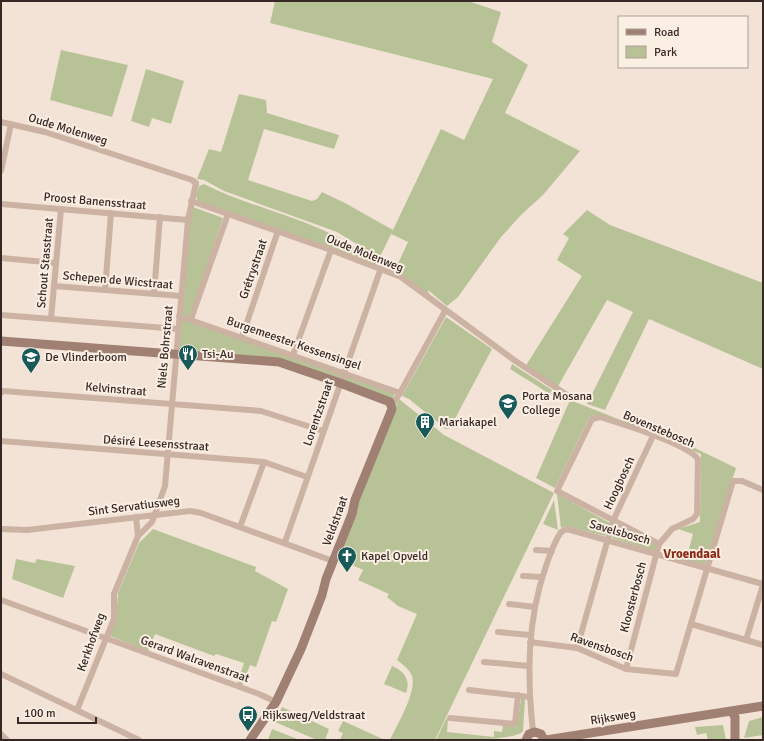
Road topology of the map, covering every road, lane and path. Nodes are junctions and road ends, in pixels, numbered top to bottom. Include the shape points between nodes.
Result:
1 (1, 122) edge
2 (11, 124) junction
3 (1, 171) edge
4 (196, 183) joint
5 (191, 201) junction
6 (1, 204) edge
7 (61, 209) junction
8 (111, 213) junction
9 (228, 214) junction
10 (160, 217) junction
11 (188, 220) junction
12 (278, 232) junction
13 (330, 250) junction
14 (1, 258) edge
15 (56, 262) junction
16 (381, 268) junction
17 (54, 286) junction
18 (105, 290) junction
19 (154, 294) junction
20 (181, 296) junction
21 (445, 311) junction
22 (1, 315) edge
23 (179, 316) junction
24 (51, 319) junction
25 (191, 320) junction
26 (178, 329) junction
27 (242, 337) junction
28 (1, 341) edge
29 (176, 355) junction
30 (293, 355) junction
31 (343, 373) junction
32 (340, 383) junction
33 (1, 393) edge
34 (400, 393) junction
35 (573, 399) dead end
36 (392, 404) junction
37 (171, 405) junction
38 (323, 431) junction
39 (653, 436) junction
40 (1, 441) edge
41 (167, 454) junction
42 (264, 462) junction
43 (308, 477) junction
44 (763, 490) edge
45 (156, 514) junction
46 (136, 517) junction
47 (613, 521) junction
48 (240, 527) junction
49 (1, 530) edge
50 (138, 536) junction
51 (608, 540) junction
52 (285, 542) junction
53 (659, 544) junction
54 (536, 550) dead end
55 (552, 551) junction
56 (656, 554) junction
57 (333, 561) junction
58 (706, 567) junction
59 (522, 576) dead end
60 (542, 578) junction
61 (763, 584) edge
62 (1, 600) edge
63 (509, 604) dead end
64 (535, 607) junction
65 (691, 624) junction
66 (498, 632) dead end
67 (530, 638) junction
68 (107, 639) junction
69 (746, 640) junction
70 (763, 645) edge
71 (576, 648) junction
72 (484, 662) dead end
73 (529, 666) junction
74 (626, 669) junction
75 (1, 674) edge
76 (469, 690) dead end
77 (518, 696) junction
78 (529, 697) junction
79 (276, 702) junction
80 (763, 706) edge
81 (77, 710) junction
82 (763, 712) edge
83 (733, 716) junction
84 (450, 718) dead end
85 (533, 732) junction
86 (1, 734) edge
87 (7, 740) edge
88 (139, 740) edge
89 (250, 740) edge
90 (526, 740) edge
91 (545, 740) edge
92 (735, 740) edge

1 - 2 street, Oude Molenweg
2 - 3 street
2 - 4 street, Oude Molenweg via 45,132 185,177
4 - 5 street, Niels Bohrstraat
5 - 9 street, Oude Molenweg
5 - 11 street, Niels Bohrstraat
6 - 7 street, Proost Banensstraat
7 - 8 street, Proost Banensstraat
7 - 15 street, Schout Stasstraat
8 - 10 street, Proost Banensstraat
8 - 18 street
9 - 12 street, Oude Molenweg
9 - 25 street
10 - 11 street, Proost Banensstraat
10 - 19 street
11 - 20 street, Niels Bohrstraat
12 - 13 street, Oude Molenweg
12 - 27 street, Grétrystraat
13 - 16 street, Oude Molenweg
13 - 30 street
14 - 15 street
15 - 17 street, Schout Stasstraat
16 - 21 street, Oude Molenweg via 401,277
16 - 31 street, Lorentzstraat
17 - 18 street, Schepen de Wicstraat
17 - 24 street, Schout Stasstraat
18 - 19 street, Schepen de Wicstraat
19 - 20 street, Schepen de Wicstraat
20 - 23 street, Niels Bohrstraat
21 - 34 street, Veldstraat
21 - 35 street, Oude Molenweg
22 - 24 street
23 - 25 street, Burgemeester Kessensingel
23 - 26 street, Niels Bohrstraat
24 - 26 street
25 - 27 street, Burgemeester Kessensingel
26 - 29 street, Niels Bohrstraat
27 - 30 street, Burgemeester Kessensingel
28 - 29 street, Burgemeester Kessensingel
29 - 32 street, Burgemeester Kessensingel via 279,362
29 - 37 street, Niels Bohrstraat
30 - 31 street, Burgemeester Kessensingel
31 - 32 street, Lorentzstraat
31 - 34 street, Burgemeester Kessensingel
32 - 36 street, Burgemeester Kessensingel via 388,400
32 - 38 street, Lorentzstraat
33 - 37 street, Kelvinstraat via 3,391
34 - 36 street, Veldstraat
36 - 57 street, Veldstraat
37 - 38 street, Kelvinstraat via 261,411
37 - 41 street, Niels Bohrstraat
38 - 43 street, Lorentzstraat
39 - 47 street, Hoogbosch
39 - 47 street, Bovenstebosch via 595,417 557,491
39 - 53 street, Bovenstebosch via 687,451 698,460 697,514 693,519 672,529
40 - 41 street, Désiré Leesensstraat
41 - 42 street, Désiré Leesensstraat
41 - 45 street, Niels Bohrstraat via 165,486
42 - 43 street, Désiré Leesensstraat
42 - 48 street
43 - 52 street, Lorentzstraat
44 - 58 street, Ravensbosch via 742,481 733,482
45 - 46 street, Sint Servatiusweg
45 - 48 street, Sint Servatiusweg via 194,511
45 - 50 street, Kerkhofweg
46 - 49 street, Sint Servatiusweg via 27,530
46 - 50 street, Kerkhofweg
47 - 51 street, Hoogbosch
47 - 53 street, Bovenstebosch
48 - 52 street, Sint Servatiusweg
50 - 68 street, Kerkhofweg via 114,594 114,619
51 - 55 street, Savelsbosch via 567,529 558,536
51 - 56 street, Savelsbosch
51 - 71 street, Hoogbosch
52 - 57 street, Sint Servatiusweg
53 - 56 street, Kloosterbosch
54 - 55 street
55 - 60 street, Savelsbosch
56 - 58 street, Savelsbosch
56 - 74 street, Kloosterbosch
57 - 79 street, Veldstraat via 301,649
58 - 61 street, Savelsbosch
58 - 65 street, Ravensbosch
59 - 60 street
60 - 64 street, Savelsbosch
61 - 69 street
62 - 68 street, Gerard Walravenstraat
63 - 64 street
64 - 67 street, Savelsbosch
65 - 69 street
65 - 74 street, Ravensbosch via 676,674
66 - 67 street
67 - 71 street, Ravensbosch
67 - 73 street, Savelsbosch
68 - 79 street, Gerard Walravenstraat
68 - 81 street, Kerkhofweg
69 - 70 street
71 - 74 street, Ravensbosch
72 - 73 street
73 - 78 street, Savelsbosch
75 - 81 street
76 - 77 street
77 - 78 street
77 - 84 street via 515,724
78 - 85 street, Savelsbosch
79 - 89 street, Veldstraat
80 - 83 street, Rijksweg
81 - 88 street
82 - 83 street, Rijksweg
83 - 91 street, Rijksweg via 685,719
83 - 92 street
85 - 90 street
85 - 91 street via 541,734
86 - 87 street

